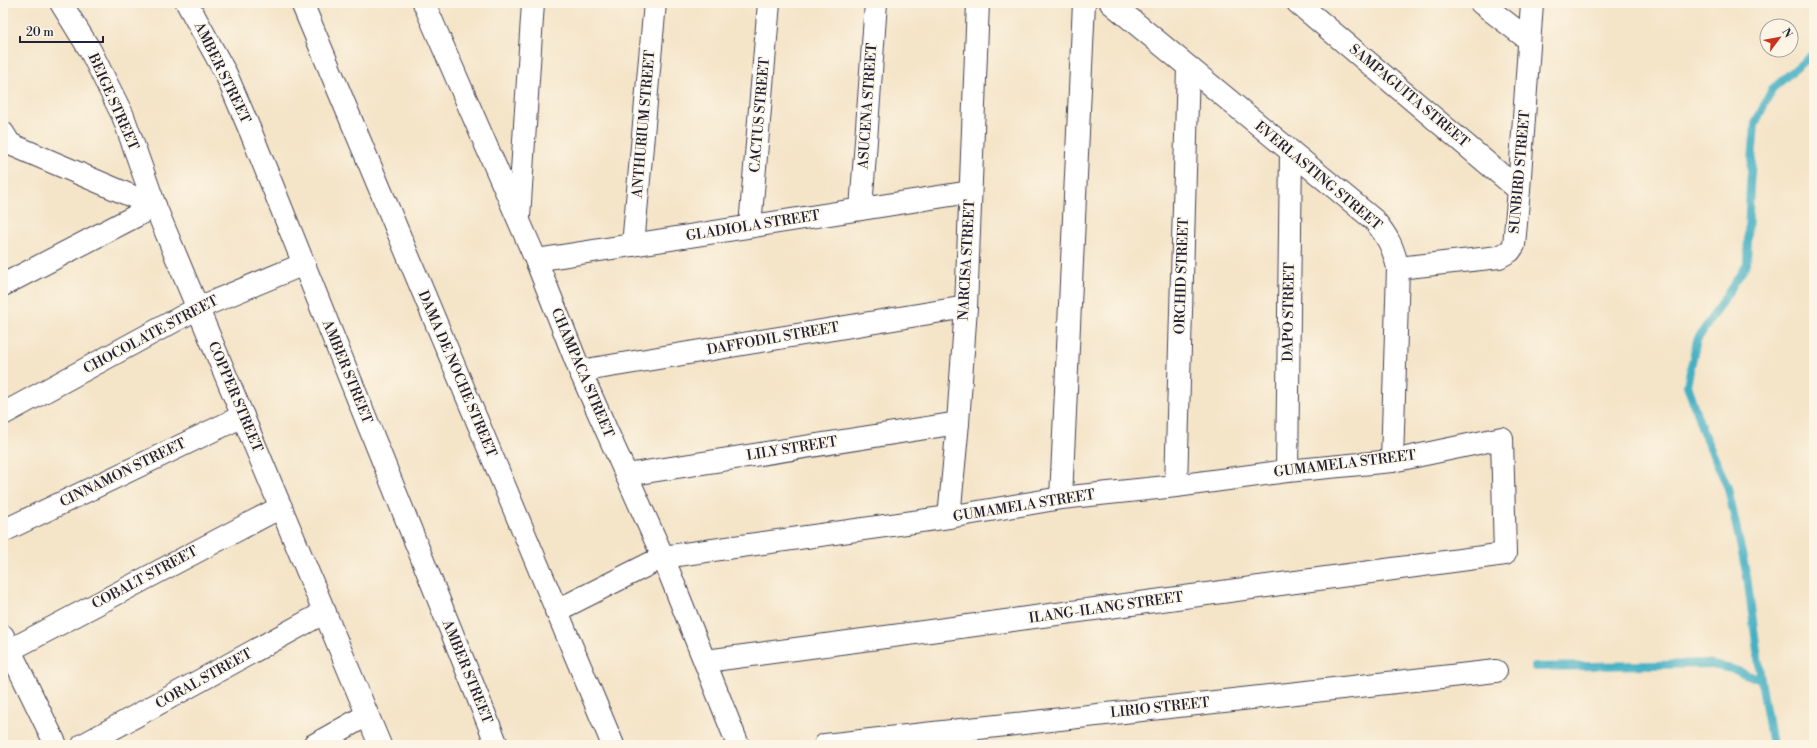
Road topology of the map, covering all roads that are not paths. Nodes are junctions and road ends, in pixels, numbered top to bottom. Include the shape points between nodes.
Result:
1 (61, 3) edge
2 (187, 3) edge
3 (302, 3) edge
4 (424, 3) edge
5 (533, 3) edge
6 (655, 3) edge
7 (769, 3) edge
8 (876, 3) edge
9 (978, 3) edge
10 (1084, 3) edge
11 (1111, 3) edge
12 (1298, 3) edge
13 (1481, 3) edge
14 (1532, 3) edge
15 (1529, 40) junction
16 (1188, 66) junction
17 (6, 142) edge
18 (1291, 152) junction
19 (1519, 190) junction
20 (970, 192) junction
21 (155, 206) junction
22 (861, 209) junction
23 (519, 221) junction
24 (750, 226) junction
25 (633, 245) junction
26 (536, 260) junction
27 (304, 264) junction
28 (1398, 268) junction
29 (3, 285) edge
30 (966, 306) junction
31 (198, 308) junction
32 (580, 371) junction
33 (3, 414) edge
34 (243, 416) junction
35 (958, 423) junction
36 (1392, 461) junction
37 (1287, 471) junction
38 (626, 475) junction
39 (1176, 486) junction
40 (1061, 498) junction
41 (281, 507) junction
42 (949, 517) junction
43 (3, 531) edge
44 (1505, 554) joint
45 (663, 557) junction
46 (556, 611) junction
47 (325, 612) junction
48 (6, 643) edge
49 (706, 662) junction
50 (1496, 671) dead end
51 (367, 715) junction
52 (56, 745) edge
53 (83, 745) edge
54 (314, 745) edge
55 (380, 745) edge
56 (497, 745) edge
57 (613, 745) edge
58 (738, 745) edge
59 (825, 745) edge

1 - 21 street, BEIGE STREET via 90,50 123,116
2 - 27 street, AMBER STREET via 226,74
3 - 46 street, DAMA DE NOCHE STREET
4 - 23 street, CHAMPACA STREET
5 - 23 street
6 - 25 street, ANTHURIUM STREET
7 - 24 street, CACTUS STREET
8 - 22 street, ASUCENA STREET
9 - 20 street, NARCISA STREET
10 - 40 street
11 - 16 street, EVERLASTING STREET
12 - 19 street, SAMPAGUITA STREET
13 - 15 street
14 - 15 street, SUNBIRD STREET
15 - 19 street, SUNBIRD STREET
16 - 18 street, EVERLASTING STREET
16 - 39 street, ORCHID STREET
17 - 21 street
18 - 28 street, EVERLASTING STREET via 1374,220 1388,237
18 - 37 street, DAPO STREET
19 - 28 street, SUNBIRD STREET via 1514,245 1506,254
20 - 22 street, GLADIOLA STREET
20 - 30 street, NARCISA STREET
21 - 29 street
21 - 31 street, COPPER STREET
22 - 24 street, GLADIOLA STREET
23 - 26 street, CHAMPACA STREET
24 - 25 street, GLADIOLA STREET
25 - 26 street, GLADIOLA STREET
26 - 32 street, CHAMPACA STREET
27 - 31 street, CHOCOLATE STREET
27 - 56 street, AMBER STREET
28 - 36 street, EVERLASTING STREET
30 - 32 street, DAFFODIL STREET
30 - 35 street, NARCISA STREET
31 - 33 street, CHOCOLATE STREET
31 - 34 street, COPPER STREET
32 - 38 street, CHAMPACA STREET
34 - 41 street, COPPER STREET
34 - 43 street, CINNAMON STREET
35 - 38 street, LILY STREET
35 - 42 street, NARCISA STREET
36 - 37 street, GUMAMELA STREET
36 - 44 street, GUMAMELA STREET via 1502,438
37 - 39 street, GUMAMELA STREET
38 - 45 street, CHAMPACA STREET
39 - 40 street, GUMAMELA STREET
40 - 42 street, GUMAMELA STREET
41 - 47 street, COPPER STREET
41 - 48 street, COBALT STREET
42 - 45 street, GUMAMELA STREET
44 - 49 street, ILANG-ILANG STREET
45 - 46 street, GUMAMELA STREET
45 - 49 street, CHAMPACA STREET
46 - 57 street, DAMA DE NOCHE STREET
47 - 51 street, COPPER STREET
47 - 53 street, CORAL STREET
48 - 52 street
49 - 58 street, CHAMPACA STREET
50 - 59 street, LIRIO STREET
51 - 54 street
51 - 55 street, COPPER STREET

